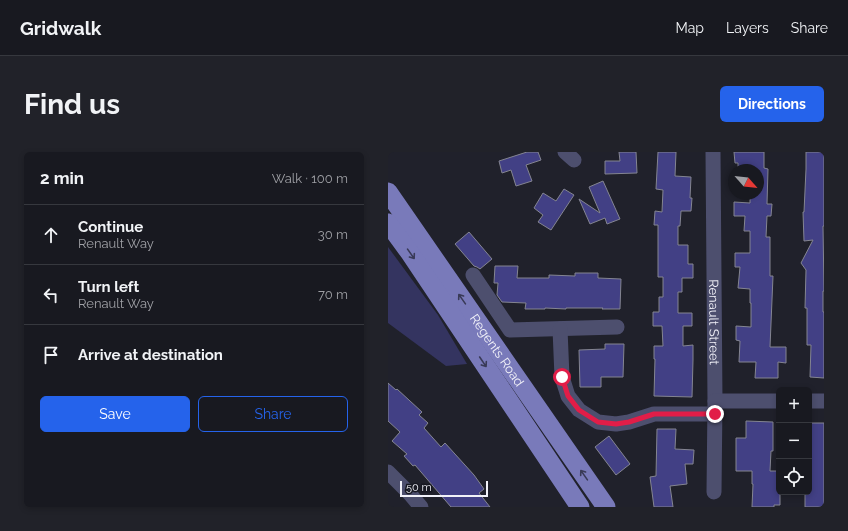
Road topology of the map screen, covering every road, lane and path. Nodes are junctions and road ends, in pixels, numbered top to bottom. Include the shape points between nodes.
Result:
1 (713, 152) edge
2 (388, 192) edge
3 (388, 223) edge
4 (473, 275) dead end
5 (617, 327) dead end
6 (560, 329) junction
7 (776, 401) edge
8 (812, 401) edge
9 (824, 401) edge
10 (715, 408) junction
11 (388, 472) edge
12 (714, 492) dead end
13 (421, 507) edge
14 (580, 507) edge
15 (606, 507) edge

1 - 10 street, Renault Street
15 -> 2 main road, Regents Road
3 -> 14 main road, Regents Road
4 - 6 street via 510,330
5 - 6 street
6 - 10 street via 562,377 568,396 579,410 598,422 616,424 654,414
7 - 10 street
8 - 9 street
10 - 12 street, Renault Street
11 - 13 street

